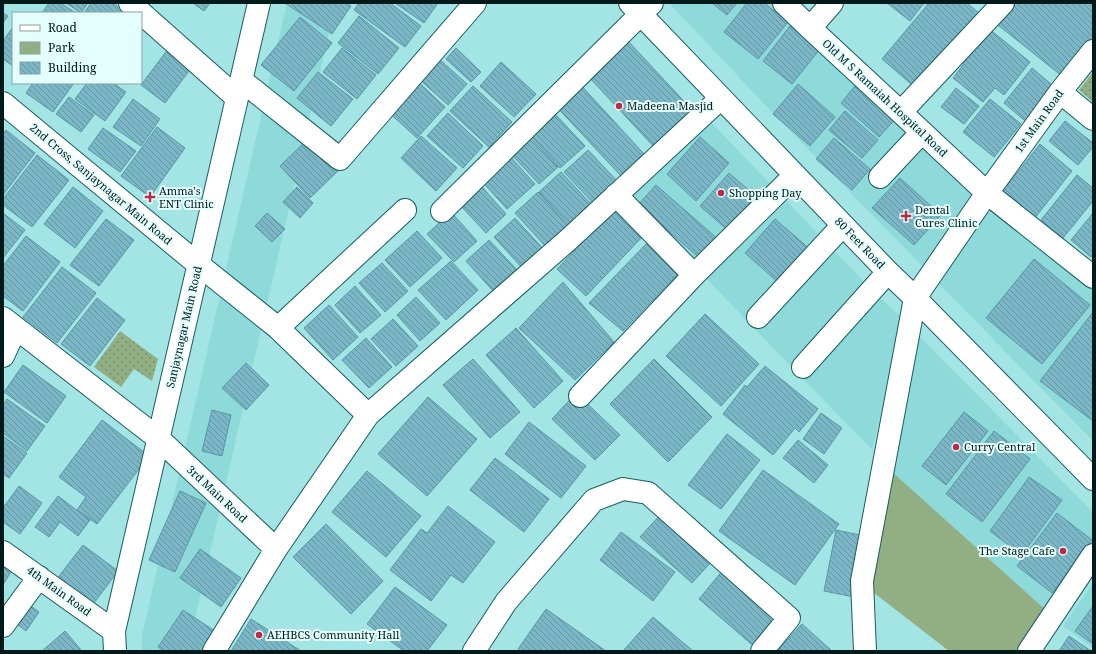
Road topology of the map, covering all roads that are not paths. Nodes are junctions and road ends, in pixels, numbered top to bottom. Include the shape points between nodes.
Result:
1 (130, 3) edge
2 (259, 3) edge
3 (475, 3) edge
4 (784, 3) edge
5 (832, 3) edge
6 (1003, 3) edge
7 (641, 7) edge
8 (141, 12) edge
9 (142, 12) edge
10 (810, 28) junction
11 (1093, 51) edge
12 (239, 89) junction
13 (1060, 92) junction
14 (721, 98) junction
15 (3, 103) edge
16 (901, 112) junction
17 (1093, 119) edge
18 (922, 132) junction
19 (795, 175) junction
20 (880, 177) dead end
21 (987, 193) junction
22 (616, 195) junction
23 (405, 210) dead end
24 (442, 211) dead end
25 (843, 225) junction
26 (199, 265) junction
27 (888, 272) junction
28 (694, 275) junction
29 (1093, 277) edge
30 (915, 298) junction
31 (758, 317) dead end
32 (10, 323) edge
33 (278, 328) junction
34 (3, 356) edge
35 (803, 367) dead end
36 (580, 396) dead end
37 (368, 415) junction
38 (159, 439) junction
39 (1093, 479) edge
40 (276, 549) junction
41 (3, 552) edge
42 (1093, 555) edge
43 (39, 577) junction
44 (3, 626) edge
45 (115, 641) edge
46 (214, 651) edge
47 (474, 651) edge
48 (762, 651) edge
49 (865, 651) edge
50 (1029, 651) edge

1 - 8 street
2 - 12 street, Sanjaynagar Main Road
3 - 12 street via 340,159
4 - 10 street, Old M S Ramaiah Hospital Road
5 - 10 street
6 - 16 street
7 - 14 street, 80 Feet Road
7 - 24 street via 572,82
9 - 12 street
10 - 16 street, Old M S Ramaiah Hospital Road
11 - 13 street, 1st Main Road
12 - 26 street, Sanjaynagar Main Road
13 - 17 street
13 - 21 street, 1st Main Road
14 - 19 street, 80 Feet Road
14 - 22 street
15 - 26 street, 2nd Cross, Sanjaynagar Main Road
16 - 18 street, Old M S Ramaiah Hospital Road
18 - 20 street
18 - 21 street, Old M S Ramaiah Hospital Road
19 - 25 street, 80 Feet Road
19 - 28 street
21 - 29 street, Old M S Ramaiah Hospital Road
21 - 30 street, 1st Main Road
22 - 28 street
22 - 37 street
23 - 33 street
25 - 27 street, 80 Feet Road
25 - 31 street
26 - 33 street, 2nd Cross, Sanjaynagar Main Road
26 - 38 street, Sanjaynagar Main Road
27 - 30 street, 80 Feet Road
27 - 35 street
28 - 36 street
30 - 39 street, 80 Feet Road
30 - 49 street via 862,582
32 - 34 street
32 - 38 street, 3rd Main Road
33 - 37 street, 2nd Cross, Sanjaynagar Main Road
37 - 40 street
38 - 40 street, 3rd Main Road
38 - 45 street, Sanjaynagar Main Road
40 - 46 street
41 - 43 street, 4th Main Road
42 - 50 street
43 - 44 street
43 - 45 street, 4th Main Road
47 - 48 street via 506,602 594,500 623,489 648,493 788,618

